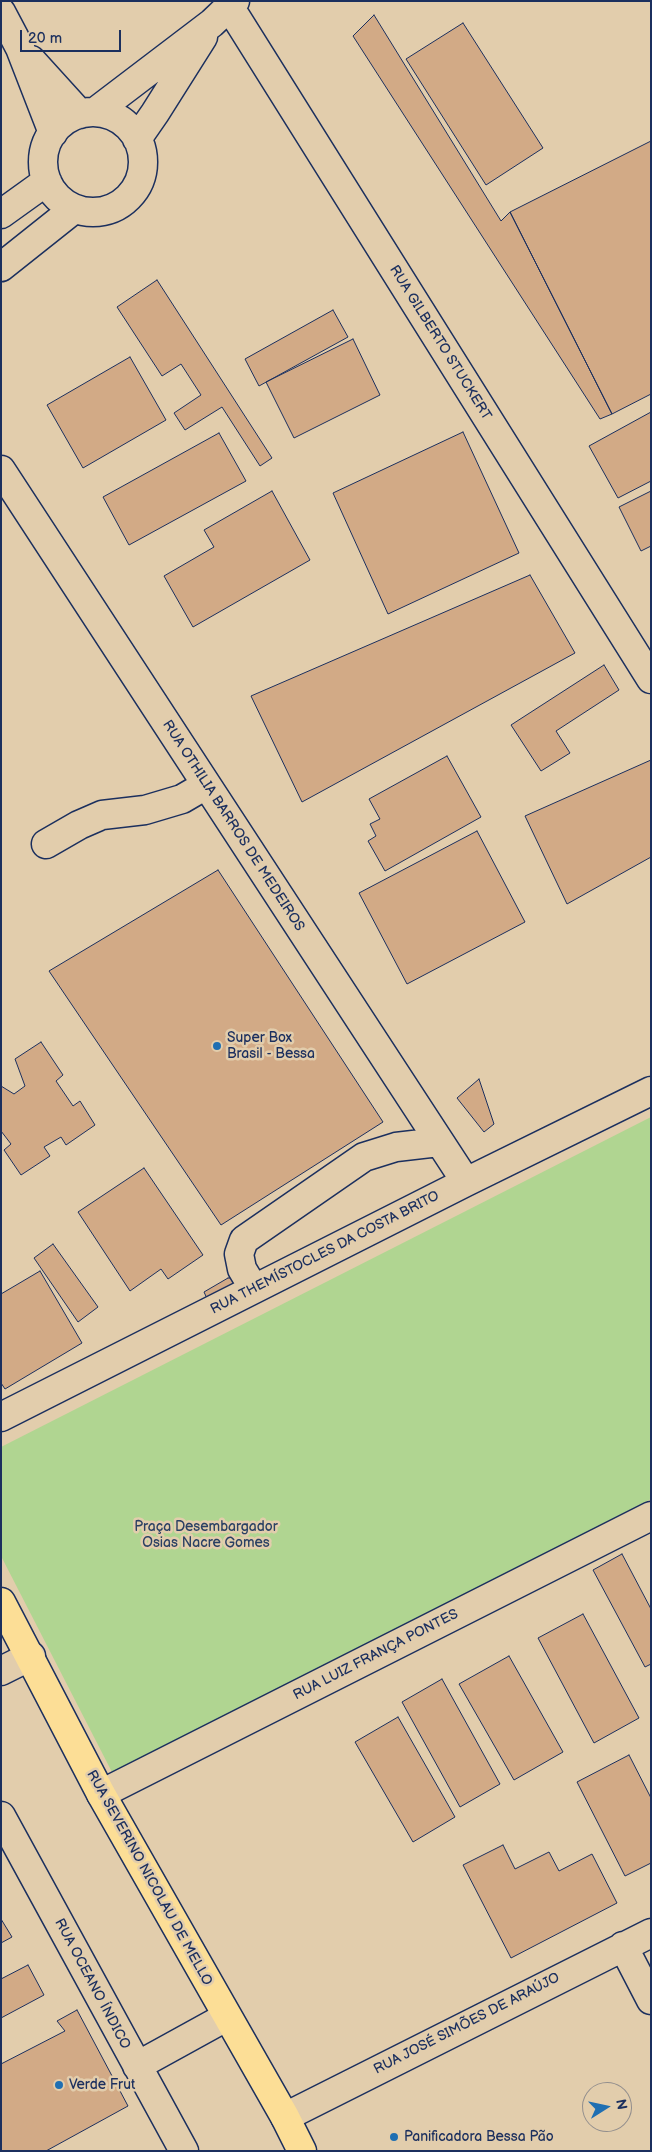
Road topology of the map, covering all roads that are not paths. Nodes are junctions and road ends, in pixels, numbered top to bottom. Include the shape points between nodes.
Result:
1 (225, 10) edge
2 (1, 12) edge
3 (20, 48) junction
4 (87, 113) junction
5 (53, 133) junction
6 (137, 139) junction
7 (47, 181) junction
8 (74, 209) junction
9 (1, 214) edge
10 (1, 267) edge
11 (1, 470) edge
12 (651, 679) edge
13 (206, 785) junction
14 (46, 844) dead end
15 (651, 1091) edge
16 (439, 1142) junction
17 (466, 1182) junction
18 (254, 1289) junction
19 (1, 1417) edge
20 (651, 1516) edge
21 (1, 1602) edge
22 (31, 1656) junction
23 (1, 1671) edge
24 (101, 1794) junction
25 (1, 1816) edge
26 (651, 1933) edge
27 (623, 1946) junction
28 (651, 2000) edge
29 (226, 2017) junction
30 (137, 2066) junction
31 (284, 2116) junction
32 (184, 2151) edge
33 (302, 2151) edge

1 - 4 street
1 - 6 street
1 - 12 street, RUA GILBERTO STUCKERT
2 - 3 street
3 - 4 street
3 - 5 street
4 - 5 street via 65,121
4 - 6 street via 109,114 123,122
5 - 7 street via 43,165
6 - 8 street via 143,153 142,175 133,194 116,208 95,213
7 - 8 street via 57,198
7 - 9 street
8 - 10 street
11 - 13 street, RUA OTHILIA BARROS DE MEDEIROS
13 - 14 street via 182,799 144,810 102,815
13 - 16 street, RUA OTHILIA BARROS DE MEDEIROS
15 - 17 street, RUA THEMÍSTOCLES DA COSTA BRITO
16 - 17 street, RUA OTHILIA BARROS DE MEDEIROS
16 - 18 street via 396,1147 364,1158 244,1240 240,1254 242,1269
17 - 18 street, RUA THEMÍSTOCLES DA COSTA BRITO
18 - 19 street, RUA THEMÍSTOCLES DA COSTA BRITO
20 - 24 street, RUA LUIZ FRANÇA PONTES
21 - 22 main road, RUA SEVERINO NICOLAU DE MELLO
22 - 23 street
22 - 24 main road, RUA SEVERINO NICOLAU DE MELLO
24 - 29 main road, RUA SEVERINO NICOLAU DE MELLO
25 - 30 street, RUA OCEANO ÍNDICO
26 - 27 street, RUA JOSÉ SIMÕES DE ARAÚJO
27 - 28 street
27 - 31 street, RUA JOSÉ SIMÕES DE ARAÚJO
29 - 30 street
29 - 31 main road, RUA SEVERINO NICOLAU DE MELLO
30 - 32 street, RUA OCEANO ÍNDICO
31 - 33 main road, RUA SEVERINO NICOLAU DE MELLO

